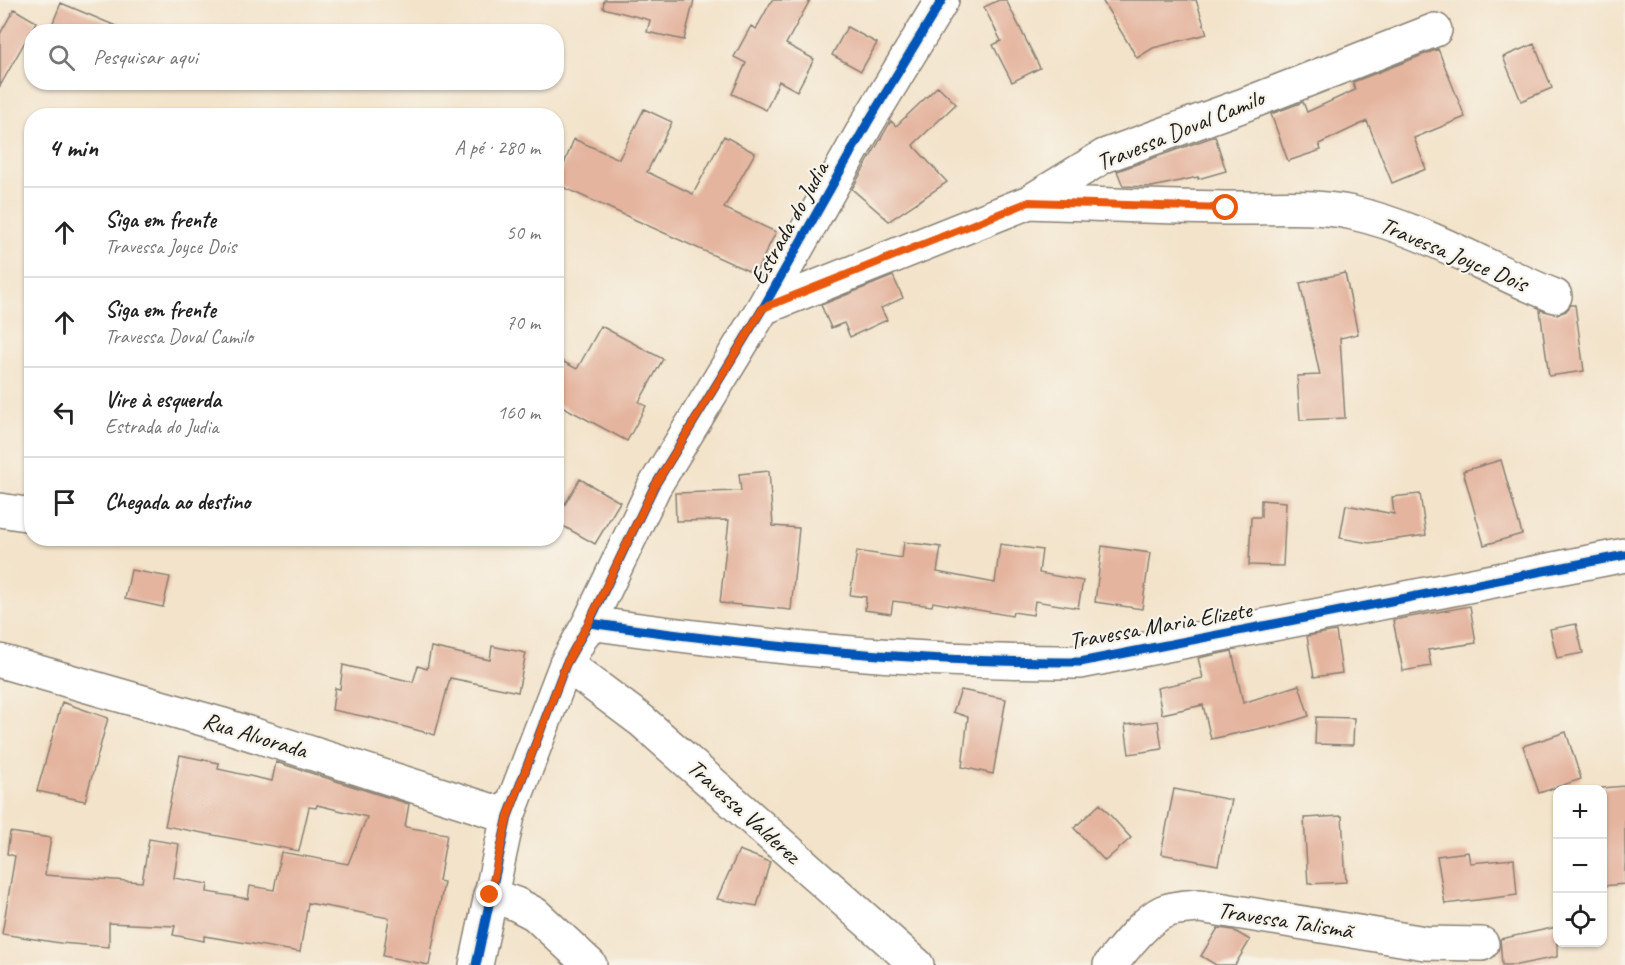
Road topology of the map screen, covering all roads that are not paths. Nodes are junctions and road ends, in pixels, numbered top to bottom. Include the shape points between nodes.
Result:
1 (942, 0) edge
2 (1434, 30) dead end
3 (1029, 202) junction
4 (1555, 296) dead end
5 (763, 308) junction
6 (0, 510) edge
7 (24, 513) edge
8 (1625, 555) edge
9 (589, 622) junction
10 (0, 661) edge
11 (566, 664) junction
12 (508, 816) junction
13 (490, 895) junction
14 (1482, 944) dead end
15 (476, 965) edge
16 (590, 965) edge
17 (917, 965) edge
18 (1110, 965) edge

1 - 5 street, Estrada do Judia
2 - 3 street, Travessa Doval Camilo via 1104,156
3 - 4 street, Travessa Joyce Dois via 1307,208 1351,213 1404,228
3 - 5 street, Travessa Doval Camilo
5 - 9 street, Estrada do Judia via 654,487
6 - 7 street
8 - 9 street, Travessa Maria Elizete via 1080,662 1000,663 808,649
9 - 11 street, Estrada do Judia
10 - 12 street, Rua Alvorada via 220,724
11 - 12 street, Estrada do Judia
11 - 17 street, Travessa Valderez via 642,721
12 - 13 street, Estrada do Judia
13 - 15 street, Estrada do Judia
13 - 16 street via 535,914
14 - 18 street, Travessa Talismã via 1425,943 1200,906 1162,912 1146,924

